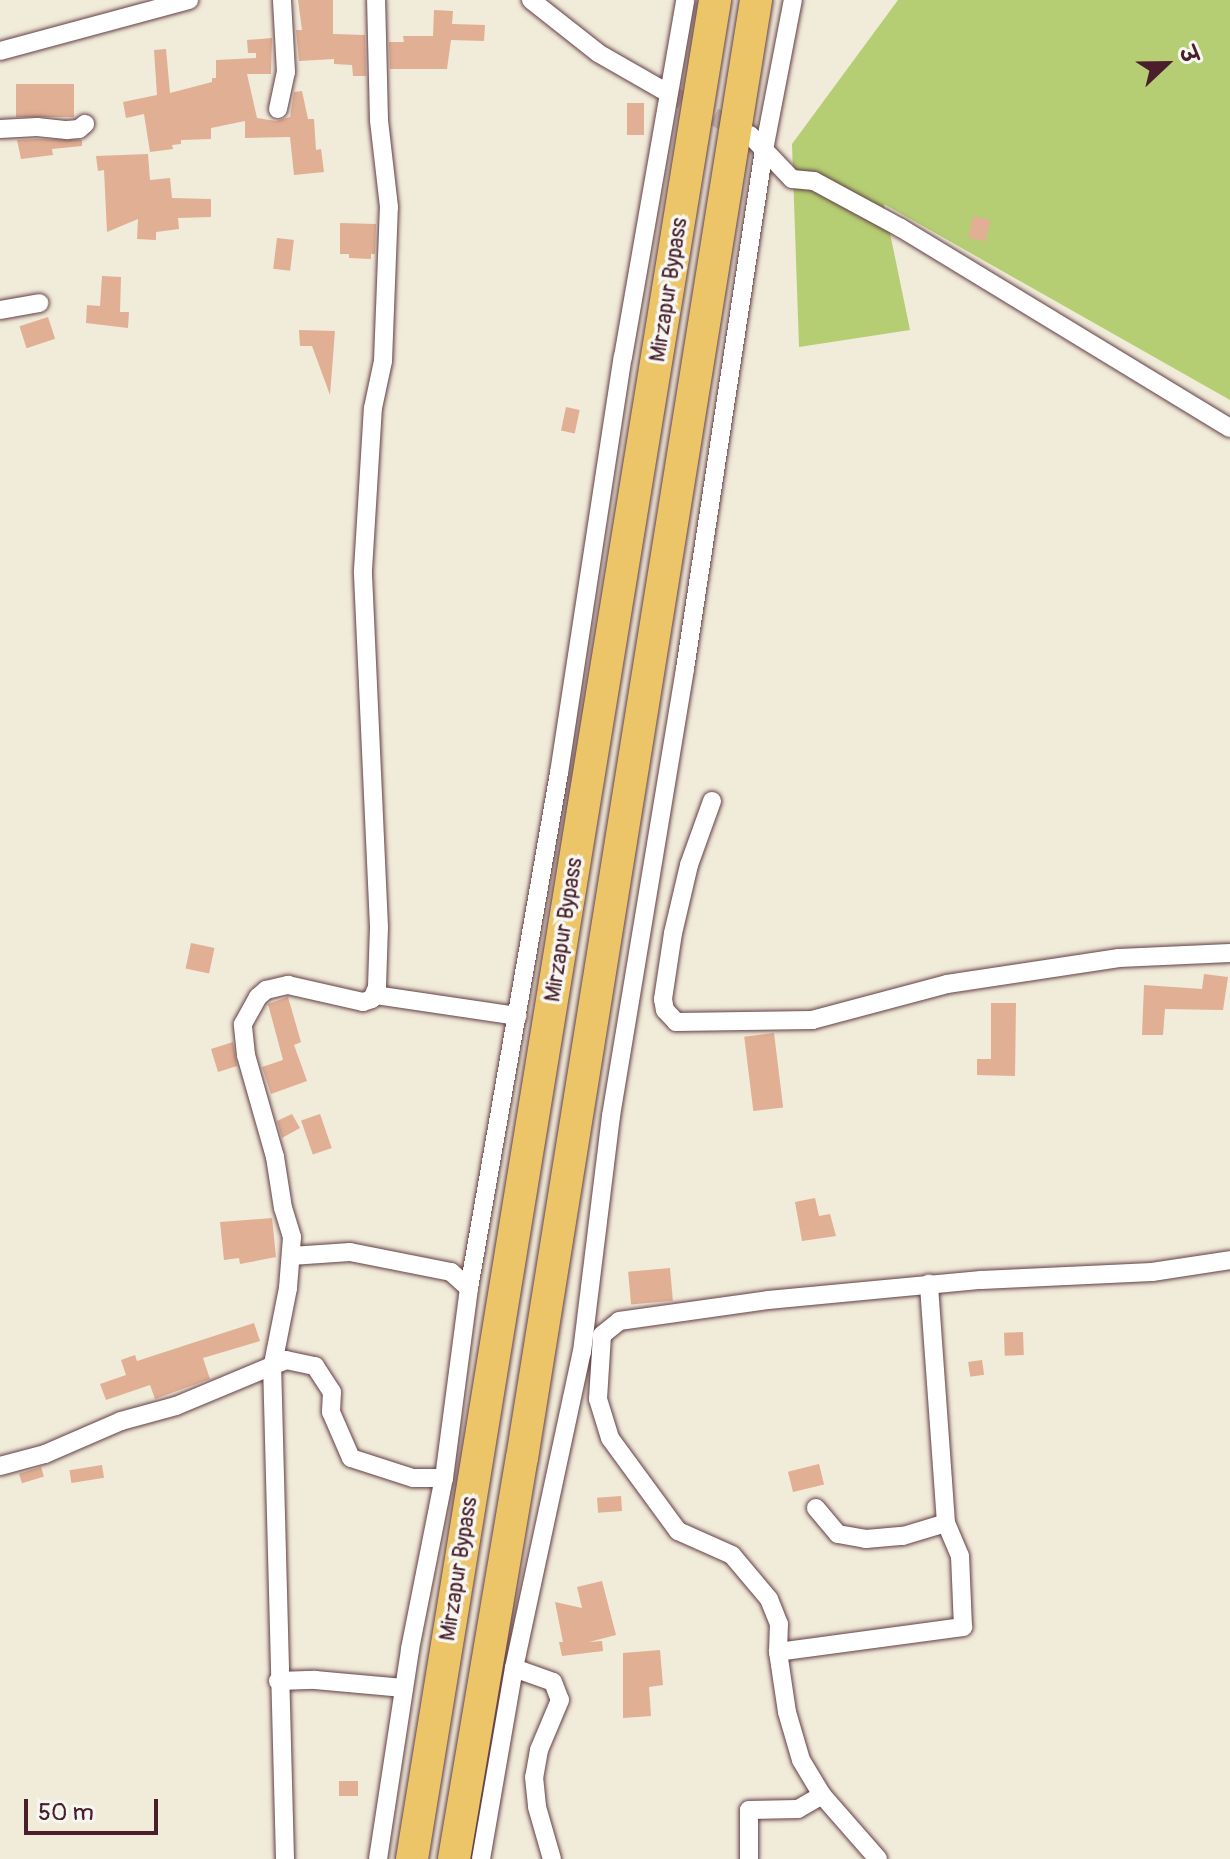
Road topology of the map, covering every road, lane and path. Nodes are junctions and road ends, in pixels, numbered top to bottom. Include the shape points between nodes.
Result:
1 (189, 0) edge
2 (282, 0) edge
3 (376, 0) edge
4 (531, 0) edge
5 (685, 0) edge
6 (715, 0) edge
7 (756, 0) edge
8 (793, 0) edge
9 (0, 51) edge
10 (666, 92) tunnel mouth
11 (278, 109) dead end
12 (85, 124) dead end
13 (0, 129) edge
14 (750, 135) tunnel mouth
15 (764, 150) junction
16 (39, 303) dead end
17 (0, 310) edge
18 (1230, 428) edge
19 (712, 801) dead end
20 (1230, 953) edge
21 (375, 995) junction
22 (630, 1004) junction
23 (665, 1010) junction
24 (517, 1016) junction
25 (291, 1256) junction
26 (1230, 1260) edge
27 (929, 1284) junction
28 (469, 1288) junction
29 (272, 1369) junction
30 (0, 1466) edge
31 (444, 1478) junction
32 (816, 1508) dead end
33 (946, 1523) junction
34 (778, 1652) junction
35 (514, 1668) junction
36 (278, 1681) junction
37 (404, 1688) junction
38 (822, 1795) junction
39 (285, 1859) edge
40 (378, 1859) edge
41 (412, 1859) edge
42 (454, 1859) edge
43 (481, 1859) edge
44 (552, 1859) edge
45 (749, 1859) edge
46 (878, 1859) edge

1 - 9 street
2 - 11 street via 286,72
3 - 21 street via 379,120 389,207 383,361 373,408 364,541 379,927
4 - 10 street via 598,53
5 - 24 street
6 - 41 highway, Mirzapur Bypass
7 - 42 highway
8 - 15 street
12 - 13 street via 67,130
14 - 15 street
15 - 18 street via 792,179 814,181 901,228
15 - 22 street
16 - 17 street
19 - 23 street via 673,933
20 - 23 street via 1119,958 947,984 812,1020 685,1024
21 - 24 street
21 - 25 street via 363,1002 288,985 266,990 243,1024 246,1055 292,1237
22 - 23 street
22 - 35 street via 582,1352
24 - 28 street
25 - 28 street via 350,1252 451,1272
25 - 29 street
26 - 27 street via 1124,1274
27 - 33 street
27 - 34 street via 619,1321 602,1335 598,1399 610,1438 678,1531 732,1555 769,1599 779,1624
28 - 31 street
29 - 30 street
29 - 31 street via 286,1360 315,1366 332,1392 331,1412 351,1458 413,1478
29 - 36 street
31 - 37 street
32 - 33 street via 838,1534 866,1539 903,1536
33 - 34 street via 960,1556 963,1627
34 - 38 street via 793,1737
35 - 43 street
35 - 44 street via 553,1682 560,1700 534,1777 539,1820
36 - 37 street
36 - 39 street
37 - 40 street
38 - 45 street via 798,1809 749,1810
38 - 46 street

